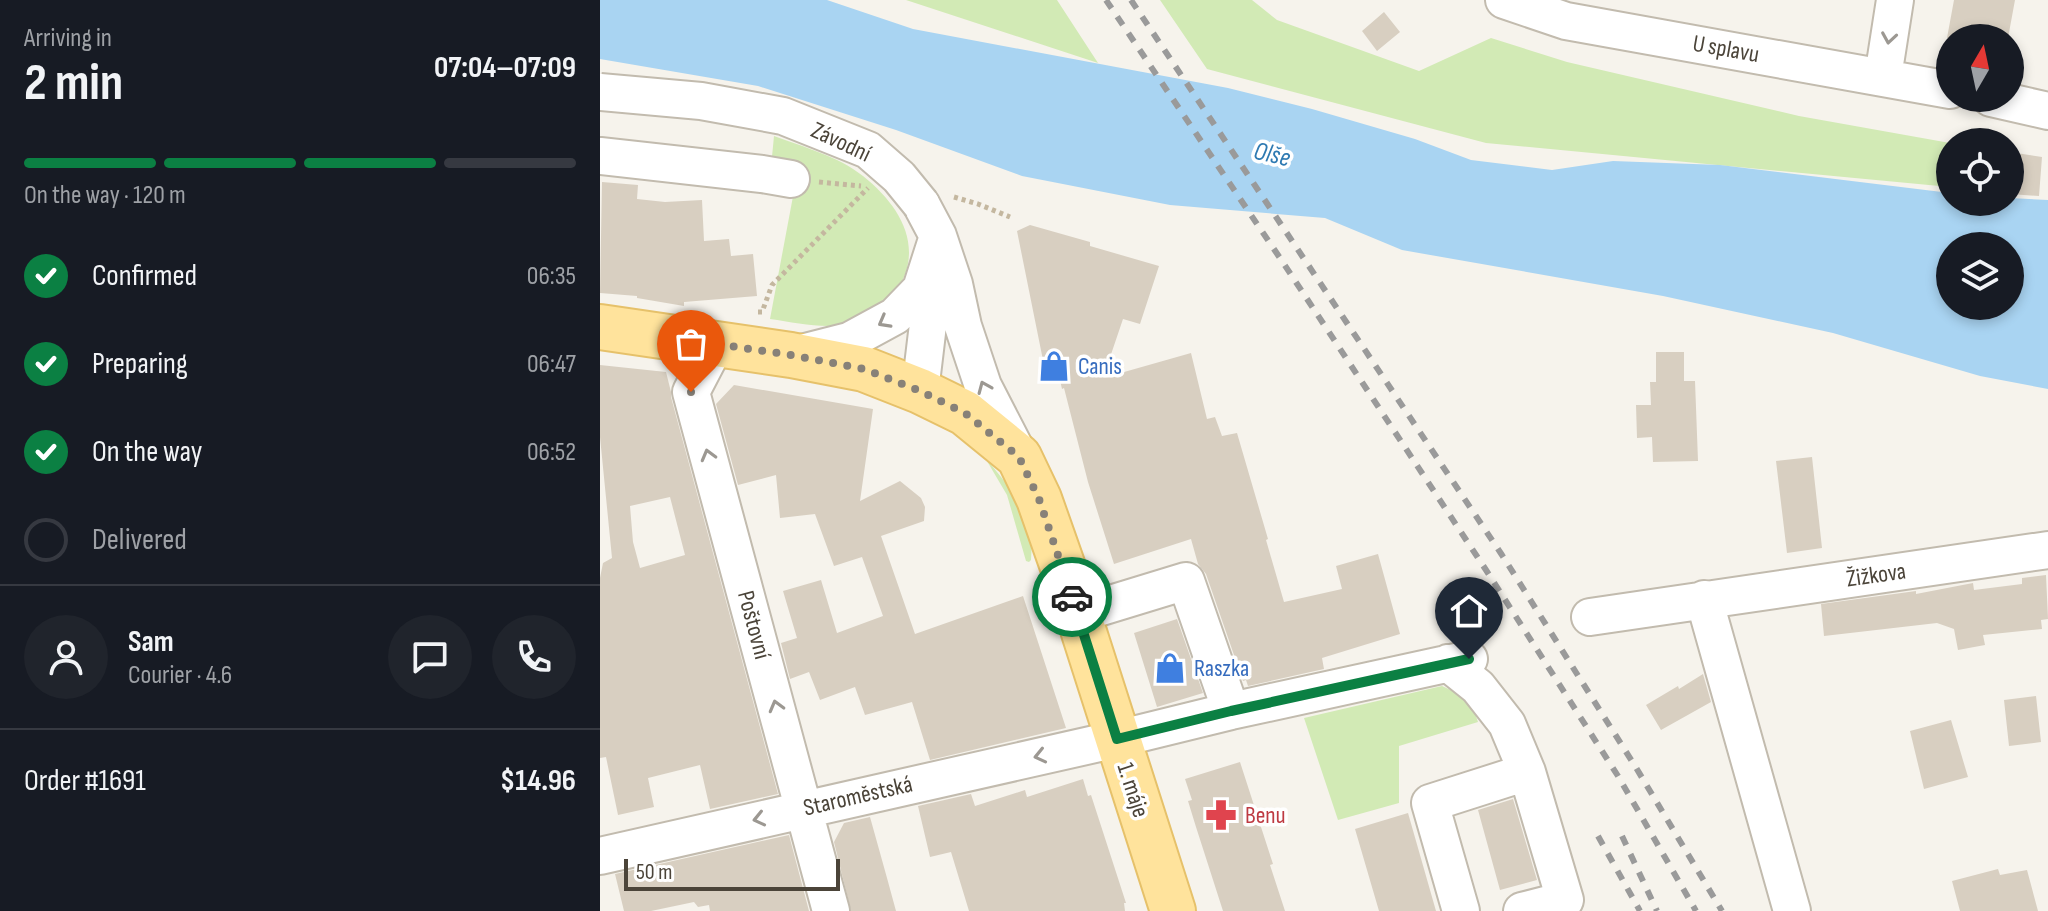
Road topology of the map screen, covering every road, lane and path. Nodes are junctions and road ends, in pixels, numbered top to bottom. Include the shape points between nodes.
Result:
1 (1504, 0) edge
2 (1895, 0) edge
3 (1883, 77) junction
4 (1936, 87) edge
5 (600, 92) edge
6 (2024, 106) edge
7 (2048, 111) edge
8 (600, 156) edge
9 (791, 179) dead end
10 (869, 187) dead end
11 (938, 236) junction
12 (762, 312) dead end
13 (600, 327) edge
14 (716, 344) junction
15 (791, 355) junction
16 (920, 391) junction
17 (1019, 457) junction
18 (2048, 550) edge
19 (1704, 599) junction
20 (1078, 614) junction
21 (1590, 617) dead end
22 (1231, 711) junction
23 (1117, 739) junction
24 (1527, 772) junction
25 (804, 808) junction
26 (600, 856) edge
27 (831, 911) edge
28 (1173, 911) edge
29 (1461, 911) edge
30 (1522, 911) edge
31 (1792, 911) edge

1 - 3 street, U splavu via 1566,21
2 -> 3 street
3 - 4 street, U splavu
5 - 11 street, Závodní, bridge via 701,101 783,116 868,150 921,204
6 - 7 street
8 - 9 street
10 - 12 path via 772,285
11 -> 15 street via 921,289 895,316 849,341
11 - 16 street
17 -> 11 street, Závodní via 983,386
13 - 14 main road, 1. máje
14 - 15 main road, 1. máje
25 -> 14 street, Poštovní via 691,392
15 - 16 main road, 1. máje via 864,369
16 - 17 main road, 1. máje via 965,413
17 - 20 main road, 1. máje
18 - 19 street, Žižkova
19 - 21 street, Žižkova
19 - 31 street
20 - 22 street via 1186,581
20 - 23 main road, 1. máje
22 - 23 street
22 - 24 street via 1459,661 1507,724
23 -> 25 street, Staroměstská
23 - 28 main road, 1. máje
24 - 29 street via 1430,803
24 - 30 street via 1565,900
25 -> 26 street, Staroměstská
25 - 27 street, Poštovní

